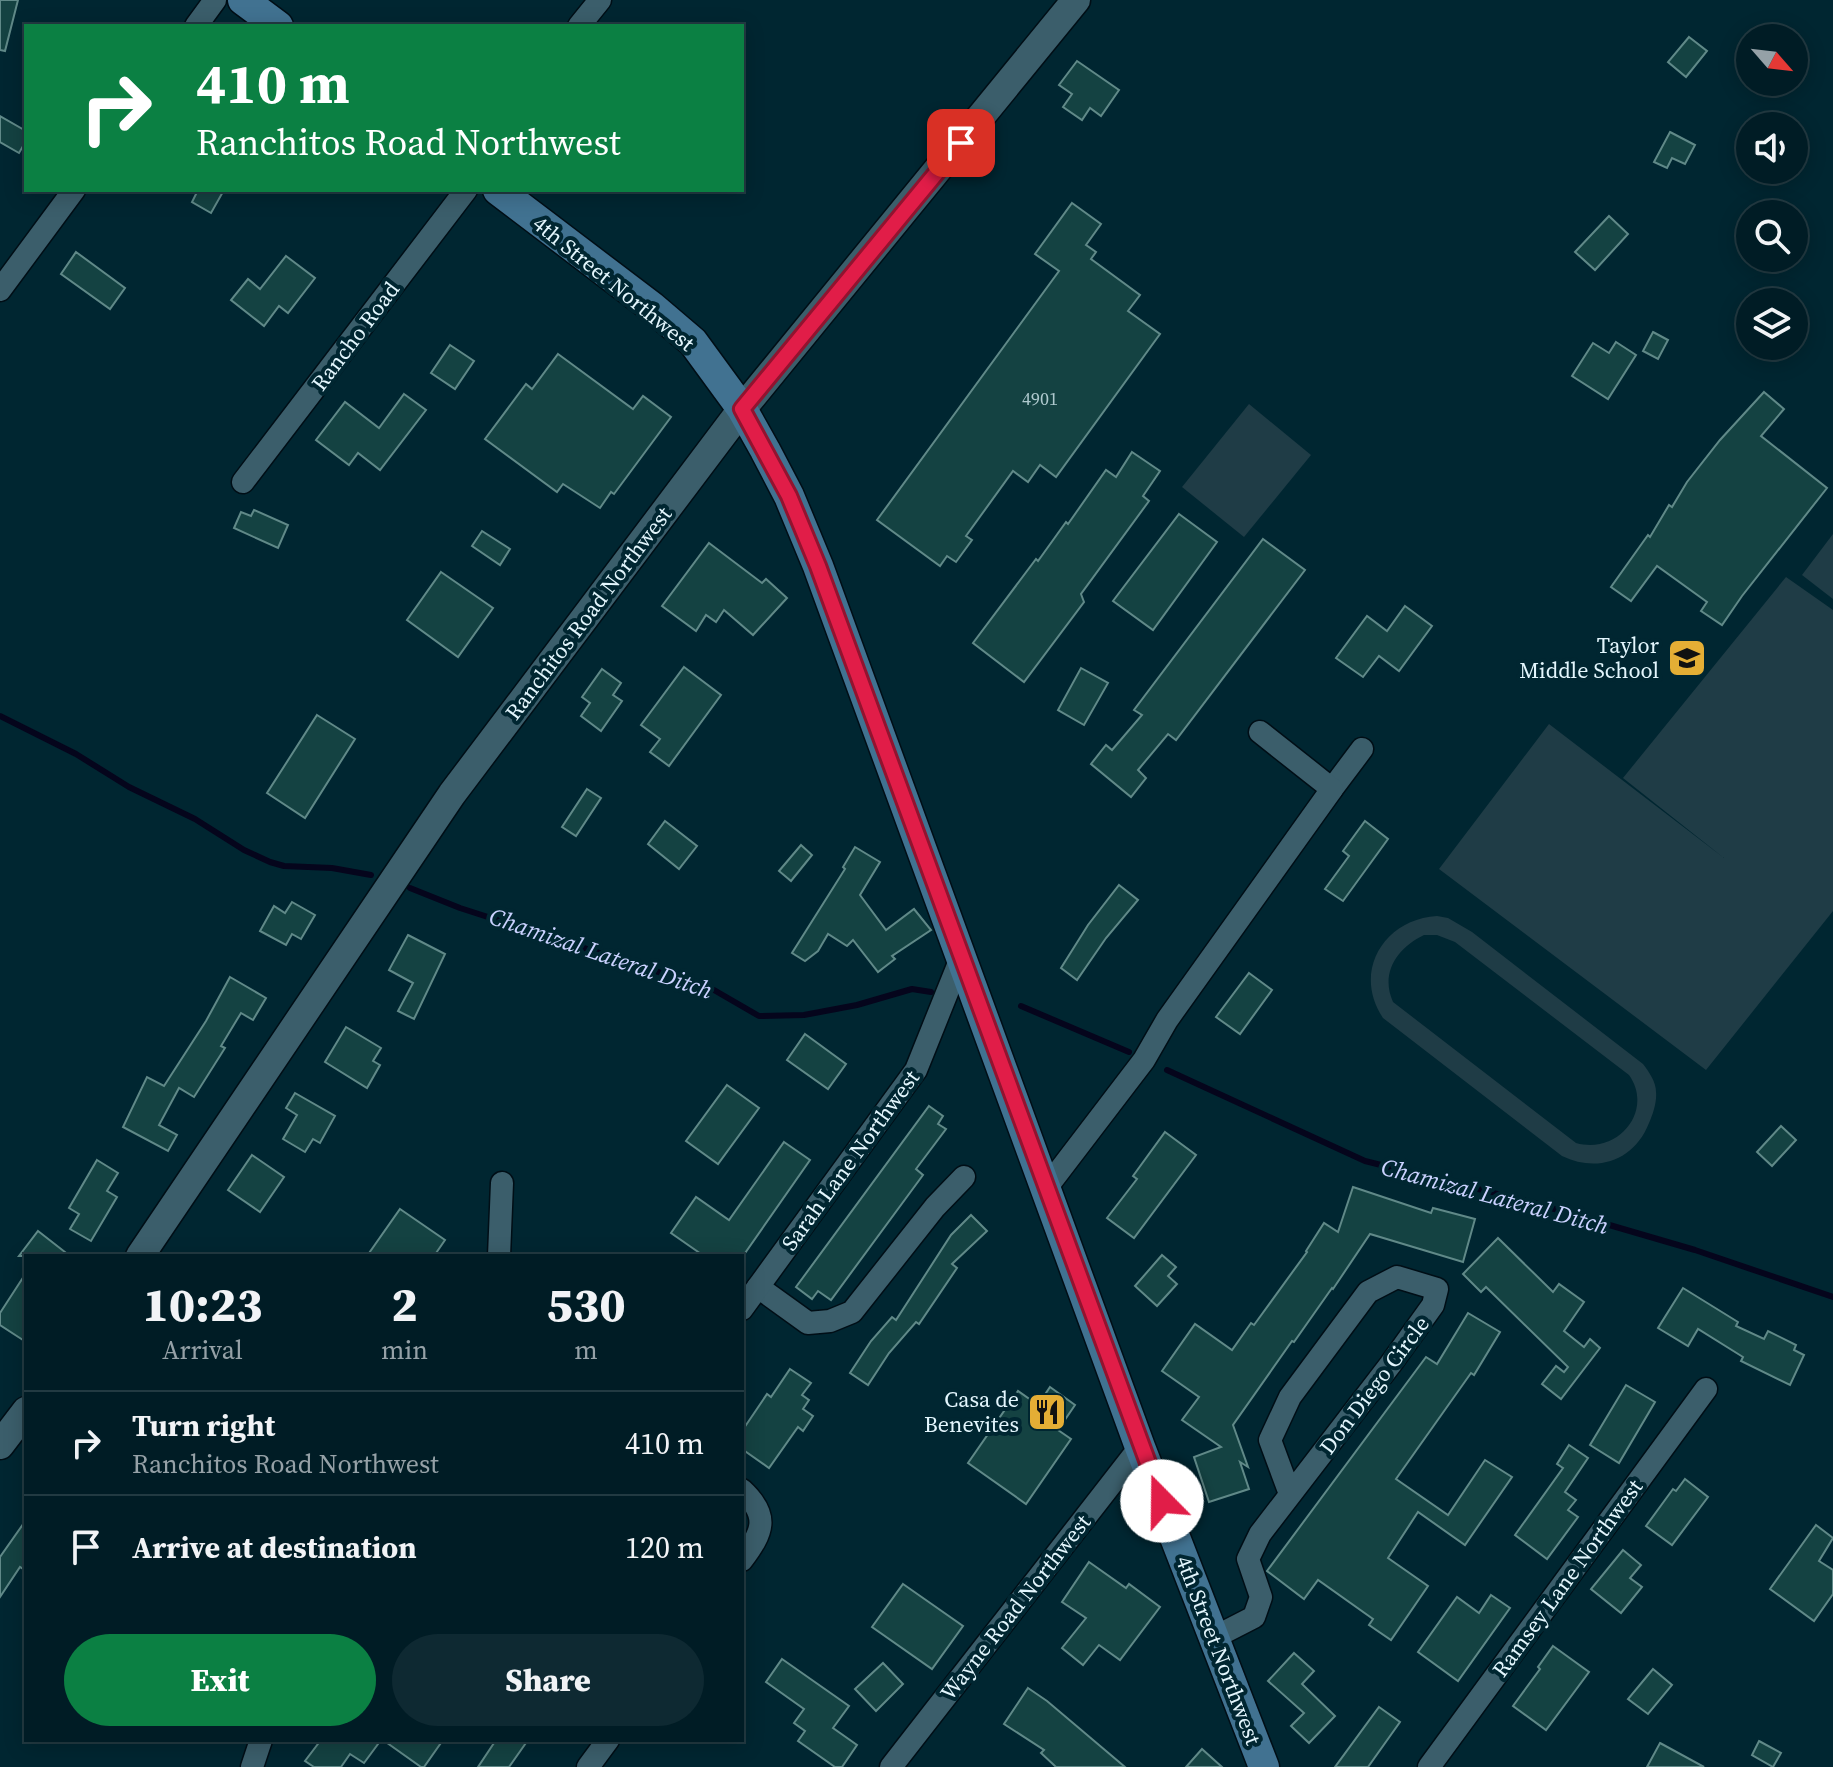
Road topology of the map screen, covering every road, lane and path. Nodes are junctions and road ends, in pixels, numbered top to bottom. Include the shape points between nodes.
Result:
1 (215, 0) edge
2 (243, 0) edge
3 (600, 0) edge
4 (1076, 0) edge
5 (197, 24) edge
6 (275, 24) edge
7 (581, 24) edge
8 (73, 192) edge
9 (464, 192) edge
10 (501, 192) edge
11 (0, 290) edge
12 (742, 409) junction
13 (243, 482) dead end
14 (1260, 732) dead end
15 (1362, 749) dead end
16 (1332, 789) junction
17 (961, 958) junction
18 (964, 1177) dead end
19 (502, 1183) dead end
20 (1047, 1187) junction
21 (141, 1254) edge
22 (499, 1254) edge
23 (758, 1287) junction
24 (744, 1306) edge
25 (1706, 1389) dead end
26 (24, 1414) edge
27 (0, 1445) edge
28 (1140, 1447) junction
29 (744, 1492) edge
30 (1290, 1494) junction
31 (744, 1557) edge
32 (1215, 1637) junction
33 (260, 1742) edge
34 (607, 1742) edge
35 (252, 1767) edge
36 (588, 1767) edge
37 (891, 1767) edge
38 (1264, 1767) edge
39 (1429, 1767) edge

1 - 5 street
2 - 6 main road
3 - 7 street
4 - 12 street, Ranchitos Road Northwest
8 - 11 street
9 - 13 street, Rancho Road
10 - 12 main road, 4th Street Northwest via 693,342
12 - 17 main road, 4th Street Northwest via 789,496 818,566
12 - 21 street, Ranchitos Road Northwest via 431,823
14 - 16 street
15 - 16 street
16 - 20 street via 1144,1060
17 - 20 main road, 4th Street Northwest
17 - 23 street, Sarah Lane Northwest via 916,1070
18 - 23 street via 852,1312 808,1323
19 - 22 street
20 - 28 main road, 4th Street Northwest
23 - 24 street, Sarah Lane Northwest
25 - 39 street, Ramsey Lane Northwest
26 - 27 street
28 - 32 main road, 4th Street Northwest
28 - 37 street, Wayne Road Northwest
29 - 31 street via 756,1504 762,1525
30 - 30 street, Don Diego Circle via 1425,1317 1437,1289 1397,1277 1368,1292 1290,1397 1270,1440
30 - 32 street, Don Diego Circle via 1248,1559 1261,1597 1254,1617
32 - 38 main road, 4th Street Northwest
33 - 35 street
34 - 36 street

